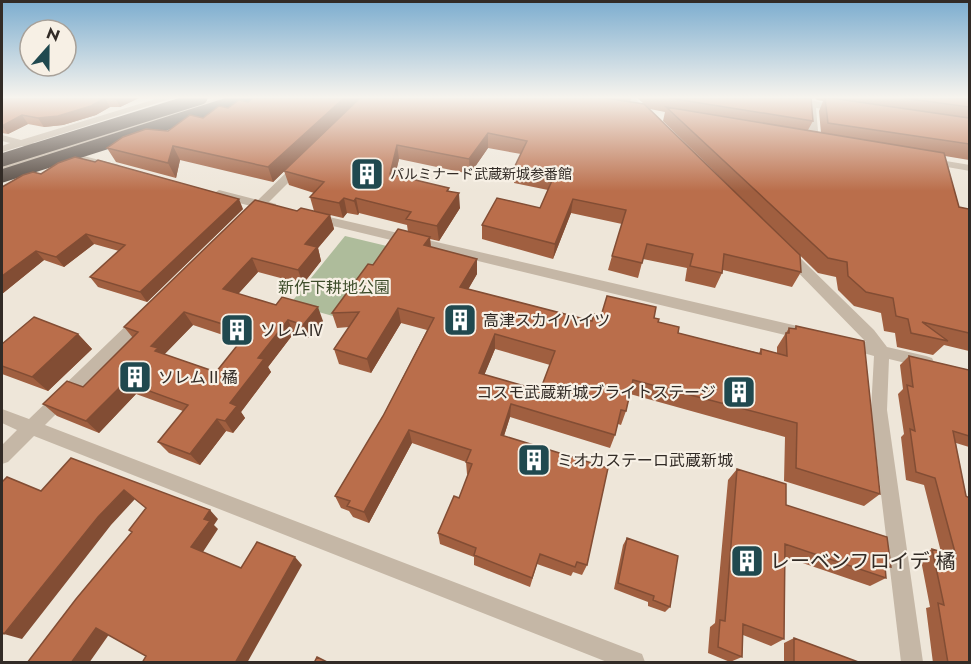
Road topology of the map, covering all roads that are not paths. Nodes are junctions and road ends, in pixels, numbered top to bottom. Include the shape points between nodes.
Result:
1 (64, 129) edge
2 (102, 129) edge
3 (119, 129) edge
4 (125, 129) edge
5 (154, 129) edge
6 (161, 129) edge
7 (812, 129) edge
8 (2, 138) edge
9 (813, 141) edge
10 (21, 142) junction
11 (2, 148) edge
12 (52, 151) junction
13 (310, 155) edge
14 (77, 157) junction
15 (916, 159) edge
16 (2, 160) edge
17 (2, 167) edge
18 (969, 168) edge
19 (125, 170) edge
20 (2, 176) edge
21 (2, 183) edge
22 (209, 192) edge
23 (259, 205) junction
24 (243, 221) edge
25 (781, 248) edge
26 (150, 312) edge
27 (882, 351) junction
28 (937, 364) edge
29 (2, 416) edge
30 (31, 428) junction
31 (2, 456) edge
32 (634, 663) edge
33 (912, 663) edge

1 - 10 street
2 - 16 highway, bridge
3 - 12 street
4 - 12 street
5 - 20 highway, bridge
6 - 14 street
7 - 9 street
8 - 10 street
10 - 11 street
10 - 12 street
12 - 14 street
12 - 17 street
13 - 23 street
14 - 19 street
14 - 21 street
15 - 18 street
22 - 23 street
23 - 24 street
23 - 27 street
25 - 27 street
26 - 30 street
27 - 28 street
27 - 33 street via 879,410
29 - 30 street
30 - 31 street
30 - 32 street

